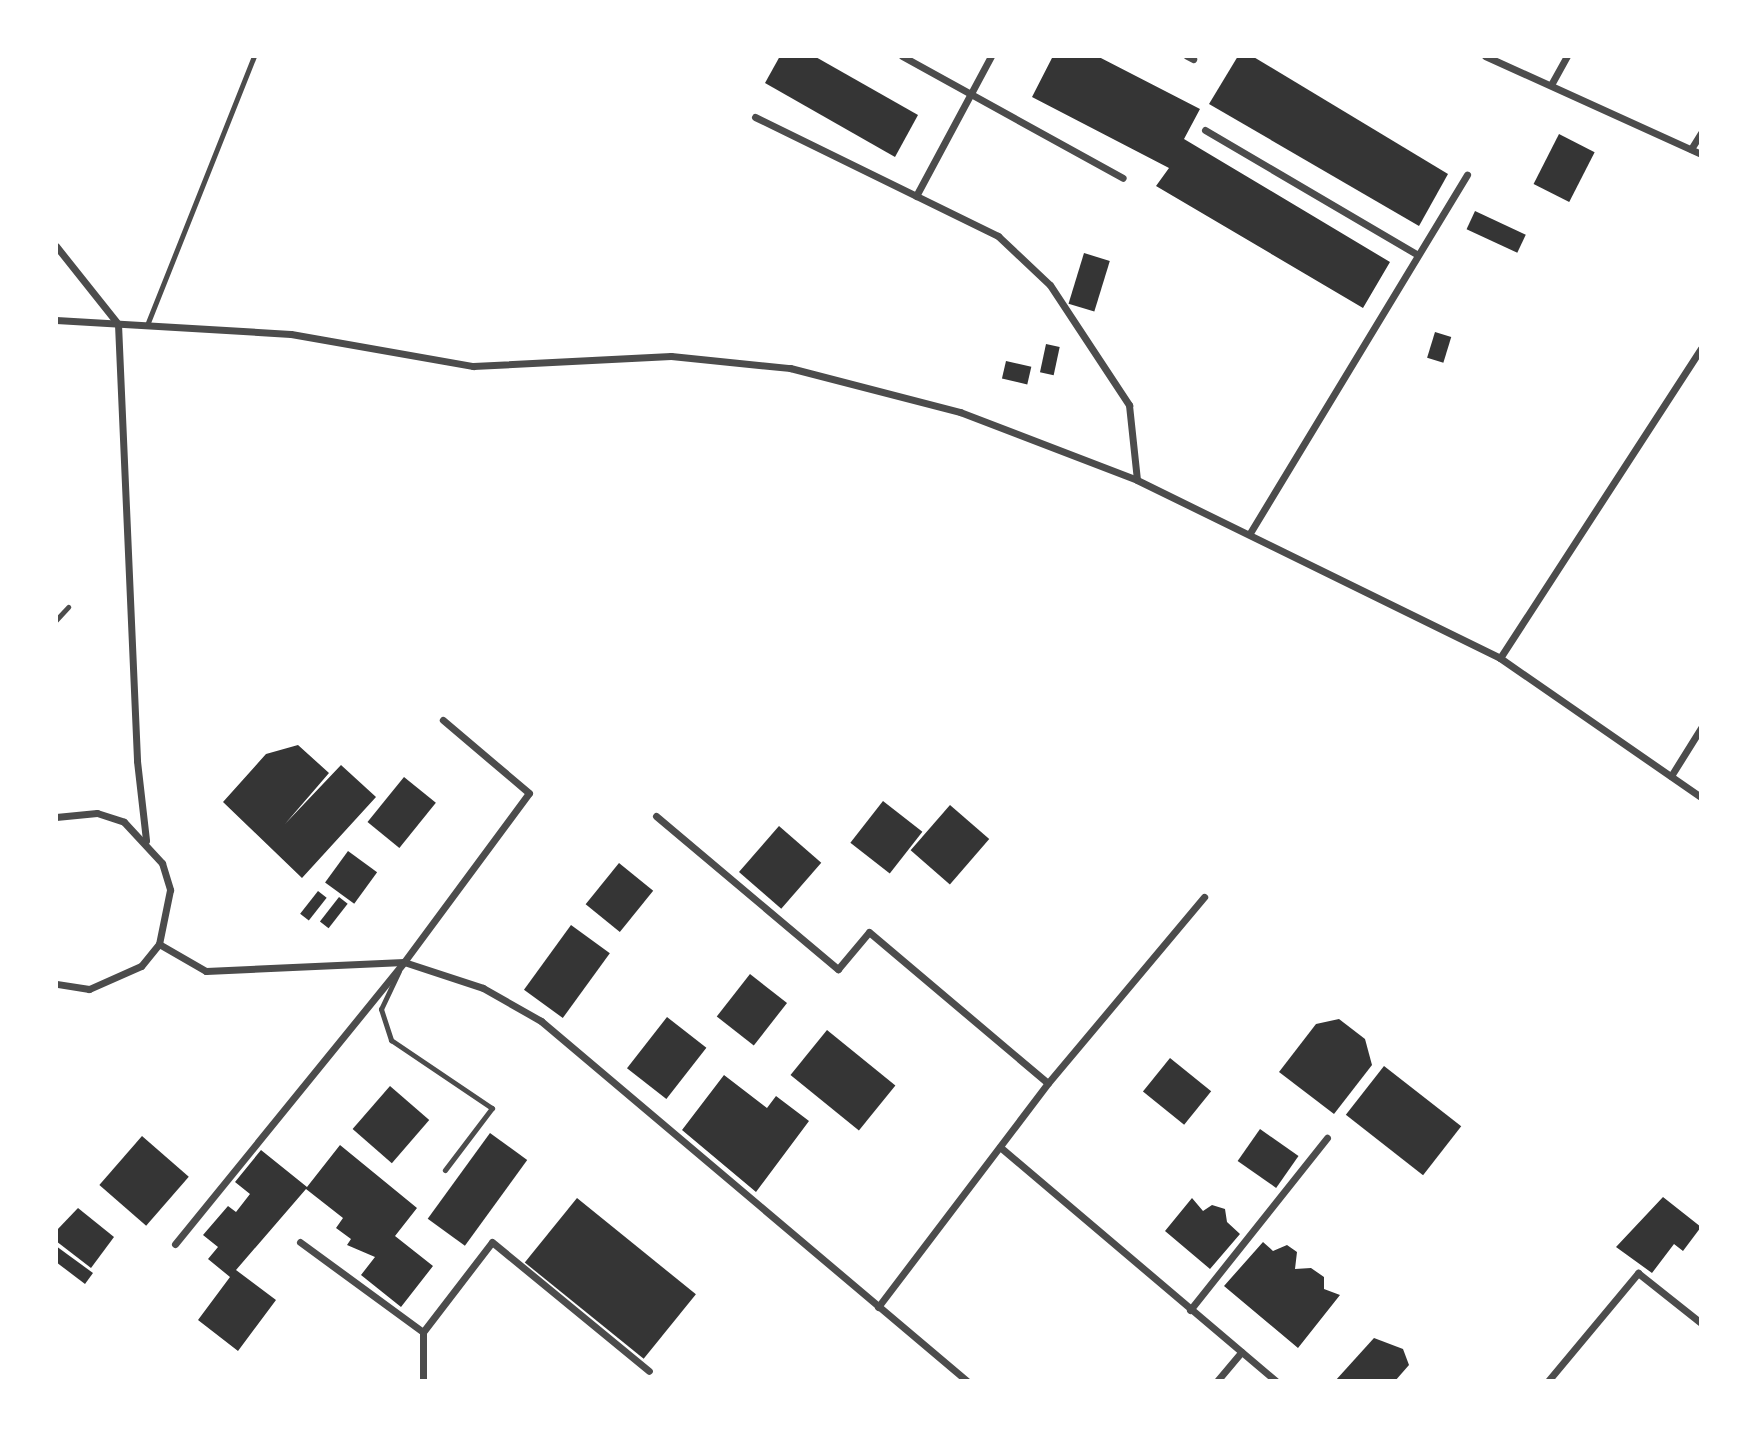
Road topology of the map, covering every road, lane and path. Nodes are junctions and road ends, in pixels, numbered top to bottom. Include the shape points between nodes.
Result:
1 (254, 56) edge
2 (902, 56) edge
3 (991, 56) edge
4 (1485, 56) edge
5 (1567, 56) edge
6 (1552, 83) junction
7 (971, 93) junction
8 (755, 117) dead end
9 (1205, 130) dead end
10 (1701, 133) edge
11 (1691, 149) junction
12 (1701, 154) edge
13 (1467, 174) dead end
14 (1123, 178) dead end
15 (916, 196) junction
16 (56, 246) edge
17 (1416, 254) junction
18 (56, 320) edge
19 (118, 324) junction
20 (147, 325) junction
21 (1701, 349) edge
22 (1137, 480) junction
23 (1250, 533) junction
24 (68, 607) dead end
25 (56, 620) edge
26 (1500, 658) junction
27 (443, 720) dead end
28 (1701, 728) edge
29 (1671, 776) junction
30 (1701, 797) edge
31 (656, 816) dead end
32 (56, 817) edge
33 (146, 840) junction
34 (1204, 897) dead end
35 (159, 944) junction
36 (404, 962) junction
37 (56, 984) edge
38 (1048, 1083) junction
39 (1327, 1138) dead end
40 (1000, 1147) junction
41 (445, 1170) dead end
42 (300, 1242) dead end
43 (175, 1244) dead end
44 (878, 1307) junction
45 (1190, 1310) junction
46 (1701, 1323) edge
47 (423, 1332) junction
48 (1241, 1352) junction
49 (649, 1371) dead end
50 (423, 1381) edge
51 (967, 1381) edge
52 (1217, 1381) edge
53 (1276, 1381) edge
54 (1548, 1381) edge

1 - 20 lane
2 - 7 street
3 - 7 street
4 - 6 street
5 - 6 street
6 - 11 street
7 - 14 street
7 - 15 street
8 - 15 street
9 - 17 street
10 - 11 street
11 - 12 street
13 - 17 street
15 - 22 street via 998,236 1050,285 1129,405
16 - 19 street
17 - 23 street
18 - 19 street
19 - 20 street
19 - 33 street
20 - 22 street via 291,334 473,366 671,356 790,368 960,412
21 - 26 street
22 - 23 street
23 - 26 street
24 - 25 lane
26 - 29 street
27 - 36 street via 529,793
28 - 29 street
29 - 30 street
31 - 38 street via 838,969 869,932
32 - 33 street via 97,813
33 - 35 street via 170,890
34 - 38 street
35 - 36 street via 206,971
35 - 37 street via 117,982 89,989
36 - 41 lane via 381,1009 391,1040 492,1108
36 - 43 street
36 - 44 street via 484,988 541,1021
38 - 40 street
39 - 45 street
40 - 44 street
40 - 45 street
42 - 47 street
44 - 51 street
45 - 48 street
46 - 54 street via 1638,1273
47 - 49 street via 492,1242
47 - 50 street
48 - 52 street
48 - 53 street

